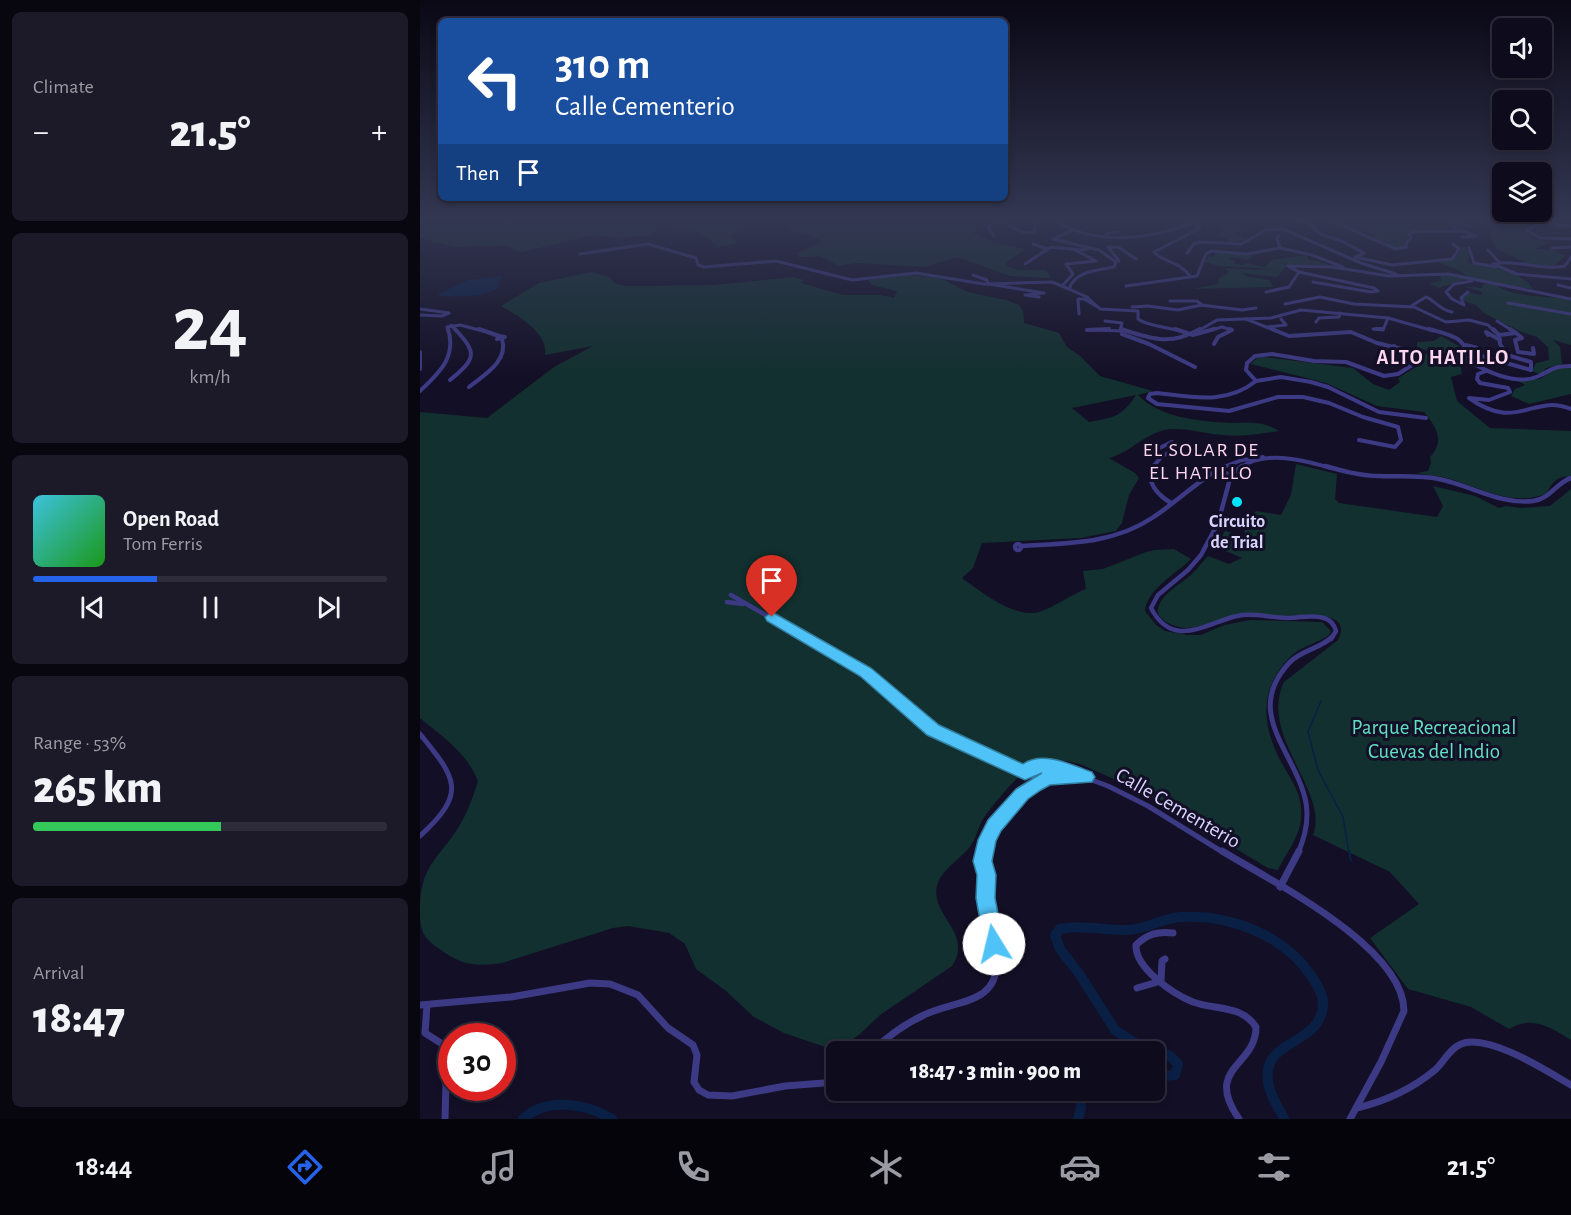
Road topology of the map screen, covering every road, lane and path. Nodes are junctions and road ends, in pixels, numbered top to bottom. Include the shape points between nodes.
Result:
1 (821, 272) edge
2 (1071, 272) edge
3 (1094, 272) edge
4 (1185, 272) edge
5 (1200, 272) edge
6 (1299, 272) edge
7 (1300, 272) edge
8 (1369, 272) edge
9 (1388, 272) edge
10 (1513, 272) edge
11 (974, 275) dead end
12 (1399, 276) junction
13 (1193, 277) junction
14 (1571, 279) edge
15 (1313, 282) dead end
16 (988, 284) junction
17 (1498, 284) junction
18 (1558, 285) dead end
19 (1062, 286) junction
20 (1126, 286) dead end
21 (1571, 288) edge
22 (1069, 289) junction
23 (1266, 292) dead end
24 (1468, 292) dead end
25 (1039, 297) dead end
26 (1571, 299) edge
27 (1170, 301) dead end
28 (1508, 303) dead end
29 (1285, 304) dead end
30 (1203, 305) junction
31 (1096, 306) junction
32 (1409, 306) junction
33 (1256, 308) dead end
34 (420, 309) edge
35 (1112, 311) junction
36 (1452, 312) dead end
37 (1340, 313) junction
38 (1079, 314) dead end
39 (1571, 314) edge
40 (420, 315) edge
41 (1388, 318) junction
42 (1246, 319) junction
43 (1281, 319) dead end
44 (1105, 321) dead end
45 (1497, 321) dead end
46 (1316, 322) dead end
47 (451, 325) junction
48 (1265, 327) junction
49 (1120, 328) junction
50 (1373, 329) dead end
51 (1087, 330) dead end
52 (1516, 333) junction
53 (1189, 334) junction
54 (1488, 335) dead end
55 (1500, 337) junction
56 (1214, 344) dead end
57 (1466, 345) junction
58 (1394, 346) junction
59 (1533, 348) dead end
60 (420, 352) edge
61 (1384, 362) dead end
62 (1571, 366) edge
63 (1195, 367) dead end
64 (420, 369) edge
65 (1486, 371) junction
66 (450, 380) dead end
67 (1256, 381) junction
68 (469, 387) dead end
69 (420, 391) edge
70 (1355, 400) junction
71 (1344, 407) junction
72 (1571, 409) edge
73 (1426, 418) dead end
74 (1359, 440) dead end
75 (1180, 448) dead end
76 (1173, 449) junction
77 (1153, 451) dead end
78 (1284, 459) junction
79 (1215, 470) junction
80 (1230, 475) junction
81 (1571, 478) edge
82 (1170, 503) junction
83 (1022, 546) dead end
84 (731, 595) dead end
85 (727, 602) dead end
86 (748, 605) junction
87 (420, 734) edge
88 (1045, 765) junction
89 (1025, 773) junction
90 (1086, 777) junction
91 (1046, 778) junction
92 (420, 836) edge
93 (1280, 887) junction
94 (1173, 933) dead end
95 (1165, 959) dead end
96 (1161, 981) junction
97 (1137, 988) dead end
98 (423, 1005) edge
99 (883, 1041) edge
100 (826, 1083) edge
101 (1571, 1084) edge
102 (1357, 1108) junction
103 (445, 1119) edge
104 (1239, 1119) edge
105 (1350, 1119) edge

1 - 16 street via 852,280 916,273
2 - 19 street
3 - 22 street via 1080,276
4 - 13 street
5 - 13 street
6 - 23 street via 1289,287
7 - 15 street via 1378,291
8 - 12 street
9 - 12 street
10 - 14 street
11 - 16 street via 987,279
12 - 17 street via 1442,274
13 - 20 street
16 - 19 street via 1029,281
16 - 25 street via 1044,293 1025,295
17 - 24 street via 1464,281 1446,292 1464,305 1461,297
17 - 26 street
18 - 21 street
19 - 22 street
22 - 31 street
27 - 30 street via 1197,301
28 - 39 street
29 - 32 street via 1320,297 1354,304
30 - 33 street
30 - 35 street via 1178,310 1139,306
31 - 35 street
31 - 38 street via 1078,299
32 - 36 street via 1427,297
32 - 55 street via 1449,323 1477,321
34 - 40 street via 449,314
35 - 53 street via 1136,310 1138,320 1144,324
37 - 41 street
37 - 42 street via 1307,310
37 - 46 street via 1340,317
41 - 50 street via 1383,330
41 - 57 street via 1454,336
42 - 48 street
42 - 53 street via 1217,320
43 - 48 street via 1286,325
44 - 49 street via 1122,323
45 - 52 street
47 - 66 street via 471,350 465,365
47 - 68 street via 464,325 500,338 505,345 494,367
47 - 69 street via 447,327 452,340 447,364
48 - 58 street via 1289,336 1351,332
49 - 51 street
49 - 53 street via 1164,341
49 - 63 street via 1122,334
52 - 55 street
52 - 59 street via 1522,338 1515,340 1519,352 1534,354
53 - 56 street via 1199,335 1222,327 1232,330 1218,337
54 - 55 street via 1486,332
55 - 57 street via 1507,355 1531,362 1531,370 1490,360 1478,355 1477,348
57 - 65 street via 1474,364
58 - 61 street via 1393,358
58 - 67 street via 1417,358 1412,366 1395,375 1376,375 1346,362 1262,354 1245,366
60 - 64 street
62 - 65 street via 1555,366 1537,377 1517,379
65 - 72 street via 1478,374 1480,383 1508,388 1510,392 1489,400 1469,398 1485,409 1511,414 1554,403
67 - 70 street via 1281,377 1299,380 1328,387
67 - 71 street via 1233,397 1157,393 1148,398 1156,405 1212,411 1246,408 1291,395 1314,397
70 - 71 street
70 - 73 street via 1379,412
71 - 74 street via 1398,427 1401,440 1395,447
75 - 76 street
76 - 77 street via 1171,440
76 - 82 street via 1157,460 1150,472 1156,493
78 - 79 street via 1242,459
78 - 80 street via 1251,462
78 - 81 street via 1365,475 1437,478 1517,502 1546,498 1561,481
79 - 80 street
79 - 82 street
80 - 93 street via 1211,540 1189,569 1155,598 1151,608 1160,622 1184,631 1205,629 1243,615 1316,616 1334,624 1332,639 1299,654 1288,664 1272,696 1274,730 1303,789 1308,816 1303,842
82 - 83 street via 1124,533 1081,542
84 - 86 street
85 - 86 street
86 - 89 street via 865,672 933,730
87 - 92 street via 449,772 453,799 445,813
88 - 89 street
88 - 90 street, Calle Cementerio
88 - 91 street via 1039,771
89 - 91 street
90 - 91 street
90 - 93 street, Calle Cementerio via 1148,806
91 - 99 street via 1006,811 984,851 985,890 997,967 994,983 981,996 951,1004 898,1028
93 - 102 street, Calle Cementerio via 1362,940 1390,973 1402,996 1404,1011 1399,1025
94 - 96 street via 1155,931 1139,941 1136,948 1137,959
95 - 96 street
96 - 97 street
96 - 104 street via 1187,999 1251,1019 1256,1028 1255,1039 1235,1063 1227,1081 1226,1096
98 - 100 street via 483,1002 601,982 634,991 675,1034 693,1044 698,1058 694,1083 704,1093 737,1096
98 - 103 street via 425,1033 447,1047
101 - 102 street via 1484,1043 1464,1042 1436,1069 1380,1103
102 - 105 street, Calle Cementerio

